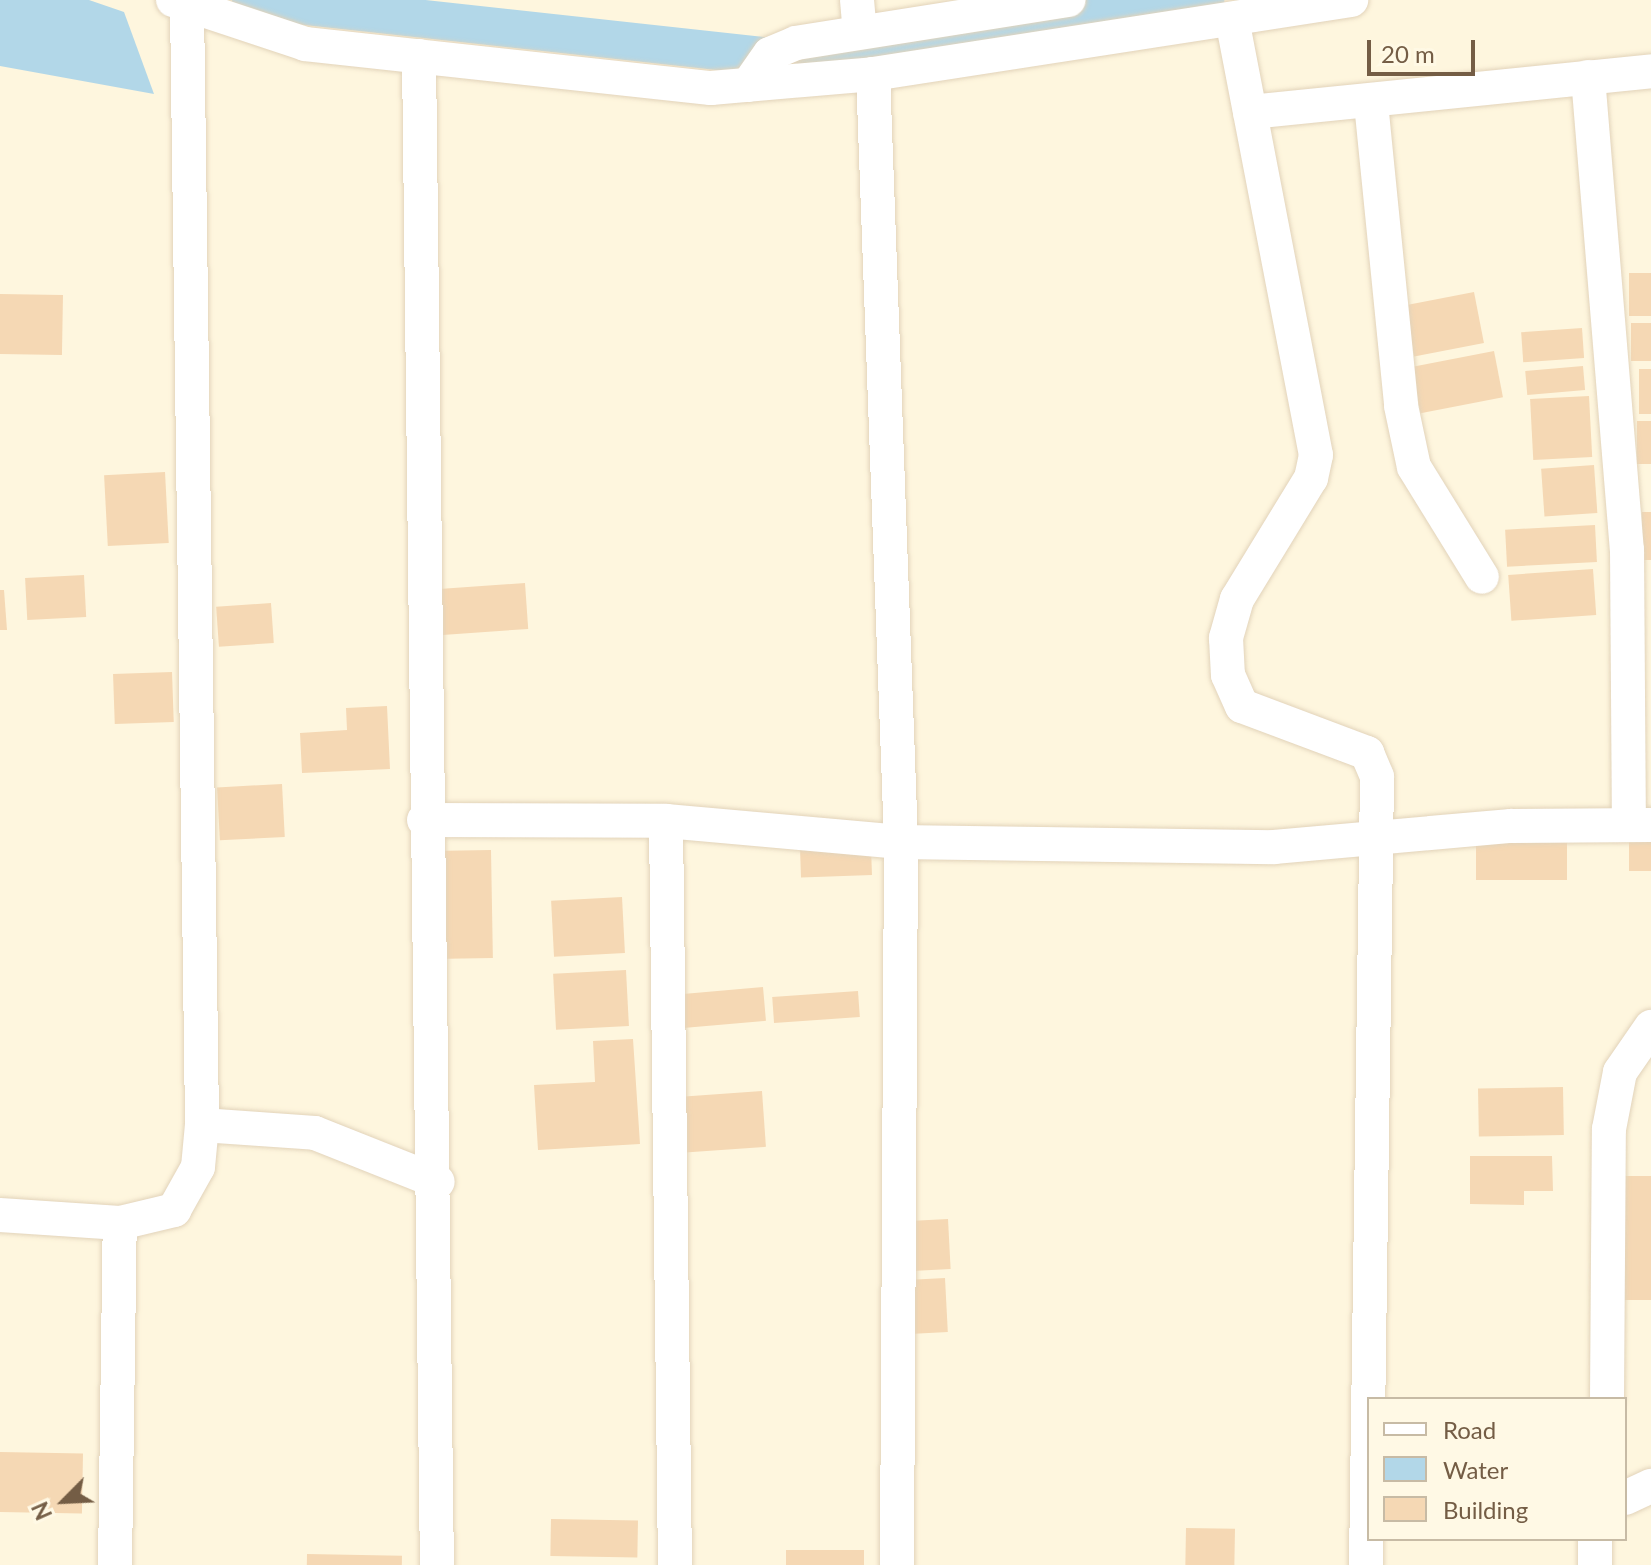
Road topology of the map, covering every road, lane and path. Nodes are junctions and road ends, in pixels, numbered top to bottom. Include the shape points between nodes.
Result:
1 (1069, 0) edge
2 (1351, 0) edge
3 (180, 2) edge
4 (858, 16) edge
5 (1232, 19) junction
6 (419, 56) junction
7 (758, 69) junction
8 (1651, 71) edge
9 (873, 74) junction
10 (1588, 77) junction
11 (1371, 103) junction
12 (1250, 112) junction
13 (1482, 577) dead end
14 (424, 820) junction
15 (666, 821) junction
16 (1640, 825) edge
17 (901, 842) junction
18 (1375, 842) junction
19 (1651, 1027) edge
20 (202, 1125) junction
21 (438, 1182) junction
22 (0, 1215) edge
23 (120, 1223) junction
24 (1368, 1397) edge
25 (1607, 1397) edge
26 (1367, 1485) edge
27 (1651, 1486) edge
28 (1627, 1497) edge
29 (1595, 1541) edge
30 (115, 1565) edge
31 (437, 1565) edge
32 (675, 1565) edge
33 (897, 1565) edge
34 (1366, 1565) edge
35 (1595, 1565) edge

1 - 4 street
2 - 5 street
3 - 6 street via 305,44
3 - 20 street
4 - 7 street
5 - 9 street
5 - 12 street
6 - 7 street via 711,88
6 - 14 street
7 - 9 street
8 - 10 street
9 - 17 street
10 - 11 street
10 - 16 street via 1627,550
11 - 12 street
11 - 13 street via 1401,406 1414,467
12 - 18 street via 1316,455 1311,478 1237,599 1226,638 1228,675 1242,706 1367,753 1377,777
14 - 15 street
14 - 21 street
15 - 17 street
15 - 32 street
16 - 18 street via 1511,826
17 - 18 street
17 - 33 street
18 - 24 street
19 - 25 street via 1620,1072 1609,1129
20 - 21 street via 315,1133
20 - 23 street via 189,1194 148,1222
21 - 31 street
22 - 23 street
23 - 30 street
26 - 34 street
27 - 28 street
29 - 35 street

